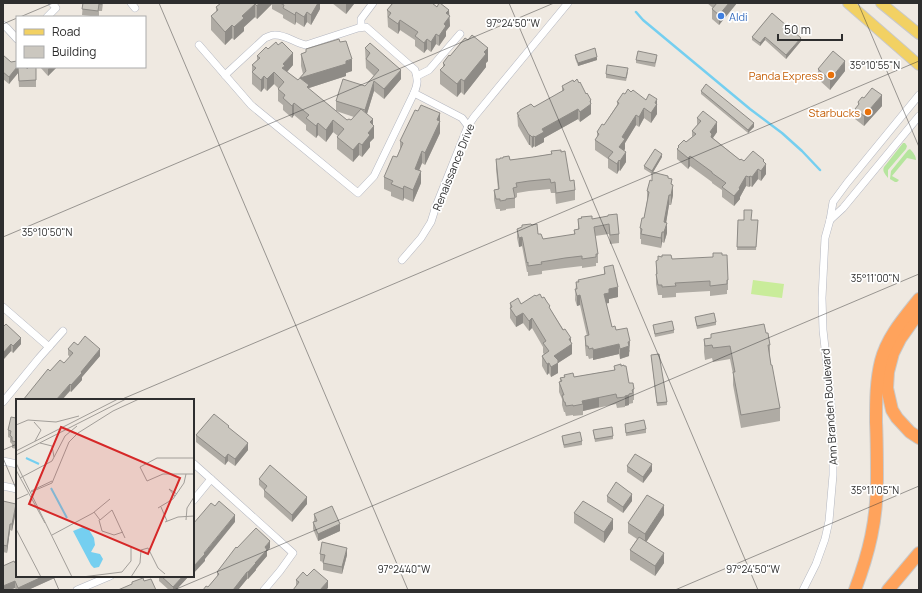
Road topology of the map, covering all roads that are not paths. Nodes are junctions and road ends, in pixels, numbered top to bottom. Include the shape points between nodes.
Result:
1 (52, 3) edge
2 (373, 3) edge
3 (568, 3) edge
4 (848, 3) edge
5 (881, 3) edge
6 (48, 16) edge
7 (3, 25) edge
8 (361, 27) junction
9 (460, 34) dead end
10 (919, 34) edge
11 (16, 38) edge
12 (199, 45) dead end
13 (919, 65) edge
14 (225, 75) junction
15 (417, 76) junction
16 (414, 93) junction
17 (919, 95) edge
18 (919, 116) edge
19 (468, 126) junction
20 (830, 220) junction
21 (402, 260) dead end
22 (919, 299) edge
23 (3, 307) edge
24 (919, 312) edge
25 (63, 331) dead end
26 (49, 347) junction
27 (3, 402) edge
28 (919, 438) edge
29 (3, 461) edge
30 (16, 464) edge
31 (194, 464) edge
32 (211, 479) junction
33 (3, 486) edge
34 (16, 489) edge
35 (194, 500) edge
36 (919, 553) edge
37 (108, 577) edge
38 (77, 590) edge
39 (264, 590) edge
40 (803, 590) edge
41 (855, 590) edge
42 (888, 590) edge

1 - 6 street via 56,8
2 - 8 street via 361,18
3 - 19 street, Renaissance Drive
4 - 13 main road
5 - 10 main road
7 - 11 street
8 - 14 street via 306,45 273,35 265,38
8 - 15 street via 371,31 415,70
9 - 15 street via 429,70
12 - 14 street
14 - 16 street via 251,105 358,193 374,176
15 - 16 street
16 - 19 street via 462,118
17 - 20 street, Ann Branden Boulevard via 833,202
18 - 20 street via 843,208
19 - 21 street, Renaissance Drive via 431,222
20 - 40 street, Ann Branden Boulevard via 825,238 822,298 831,402 833,475 825,539
22 - 41 highway via 896,328 881,360 876,401 875,519
23 - 26 street
24 - 28 highway via 893,353 887,388 892,410 897,418
25 - 26 street
26 - 27 street
29 - 30 street
31 - 32 street
32 - 35 street
32 - 39 street via 293,553
33 - 34 street
36 - 42 highway
37 - 38 street

